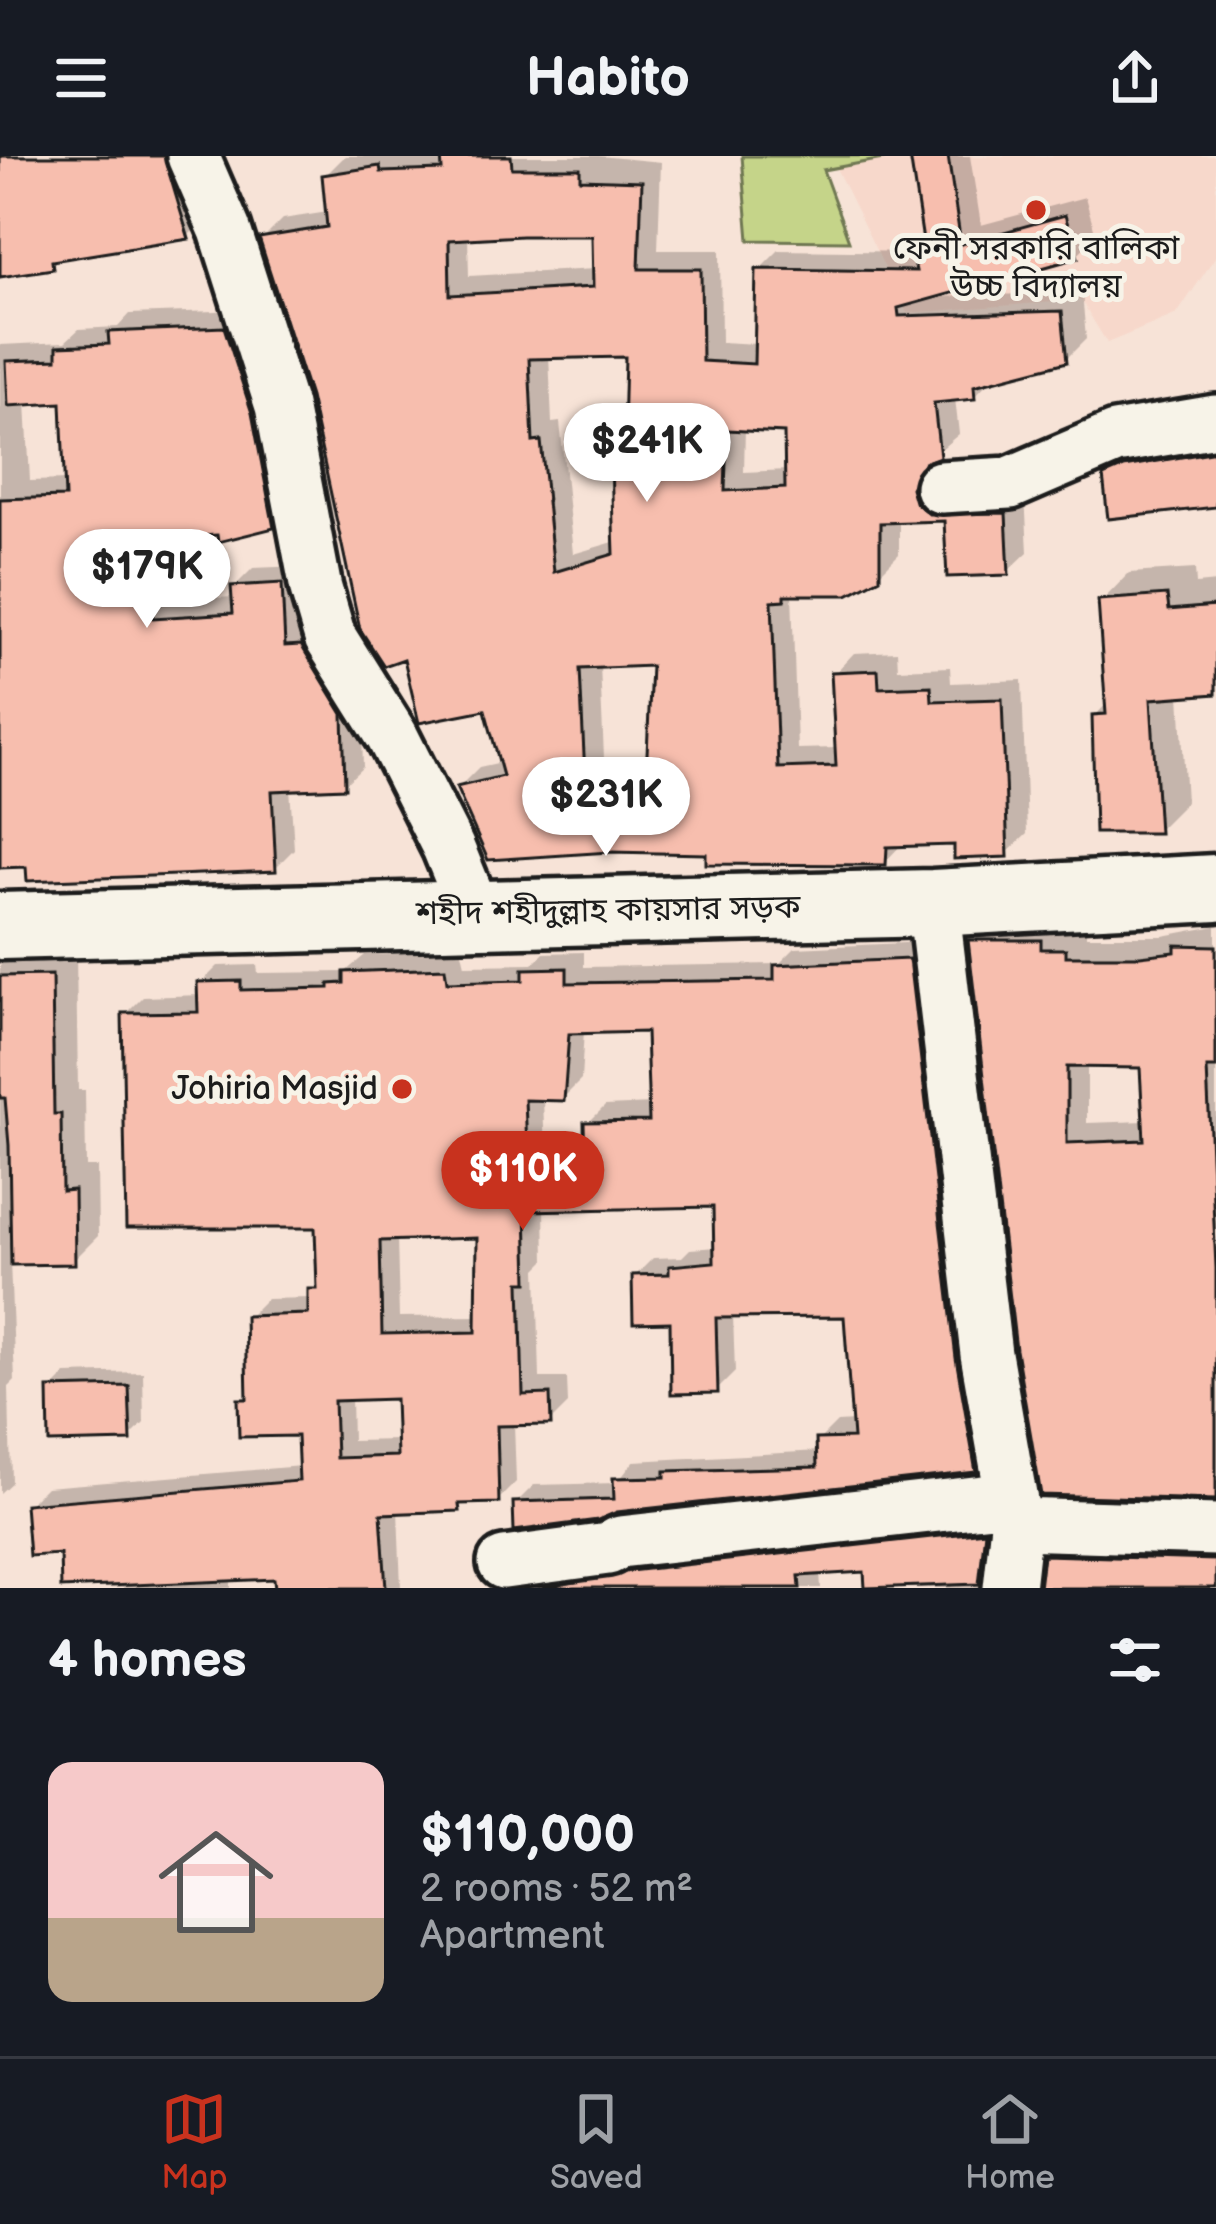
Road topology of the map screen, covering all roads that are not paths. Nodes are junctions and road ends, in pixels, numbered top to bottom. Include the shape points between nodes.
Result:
1 (193, 156) edge
2 (1216, 421) edge
3 (941, 487) dead end
4 (1216, 858) edge
5 (0, 887) edge
6 (1216, 888) edge
7 (467, 895) junction
8 (933, 903) junction
9 (0, 926) edge
10 (1013, 1511) junction
11 (1216, 1530) edge
12 (504, 1563) dead end
13 (1009, 1588) edge

1 - 7 street via 281,406 331,637 370,695
2 - 3 street via 1114,438 1010,483
4 - 7 main road, শহীদ শহীদুল্লাহ কায়সার সড়ক
5 - 7 main road, শহীদ শহীদুল্লাহ কায়সার সড়ক
6 - 8 main road, শহীদ শহীদুল্লাহ কায়সার সড়ক
7 - 8 main road, শহীদ শহীদুল্লাহ কায়সার সড়ক
7 - 9 main road, শহীদ শহীদুল্লাহ কায়সার সড়ক
8 - 10 street via 986,1354
10 - 11 street
10 - 12 street via 620,1542
10 - 13 street

